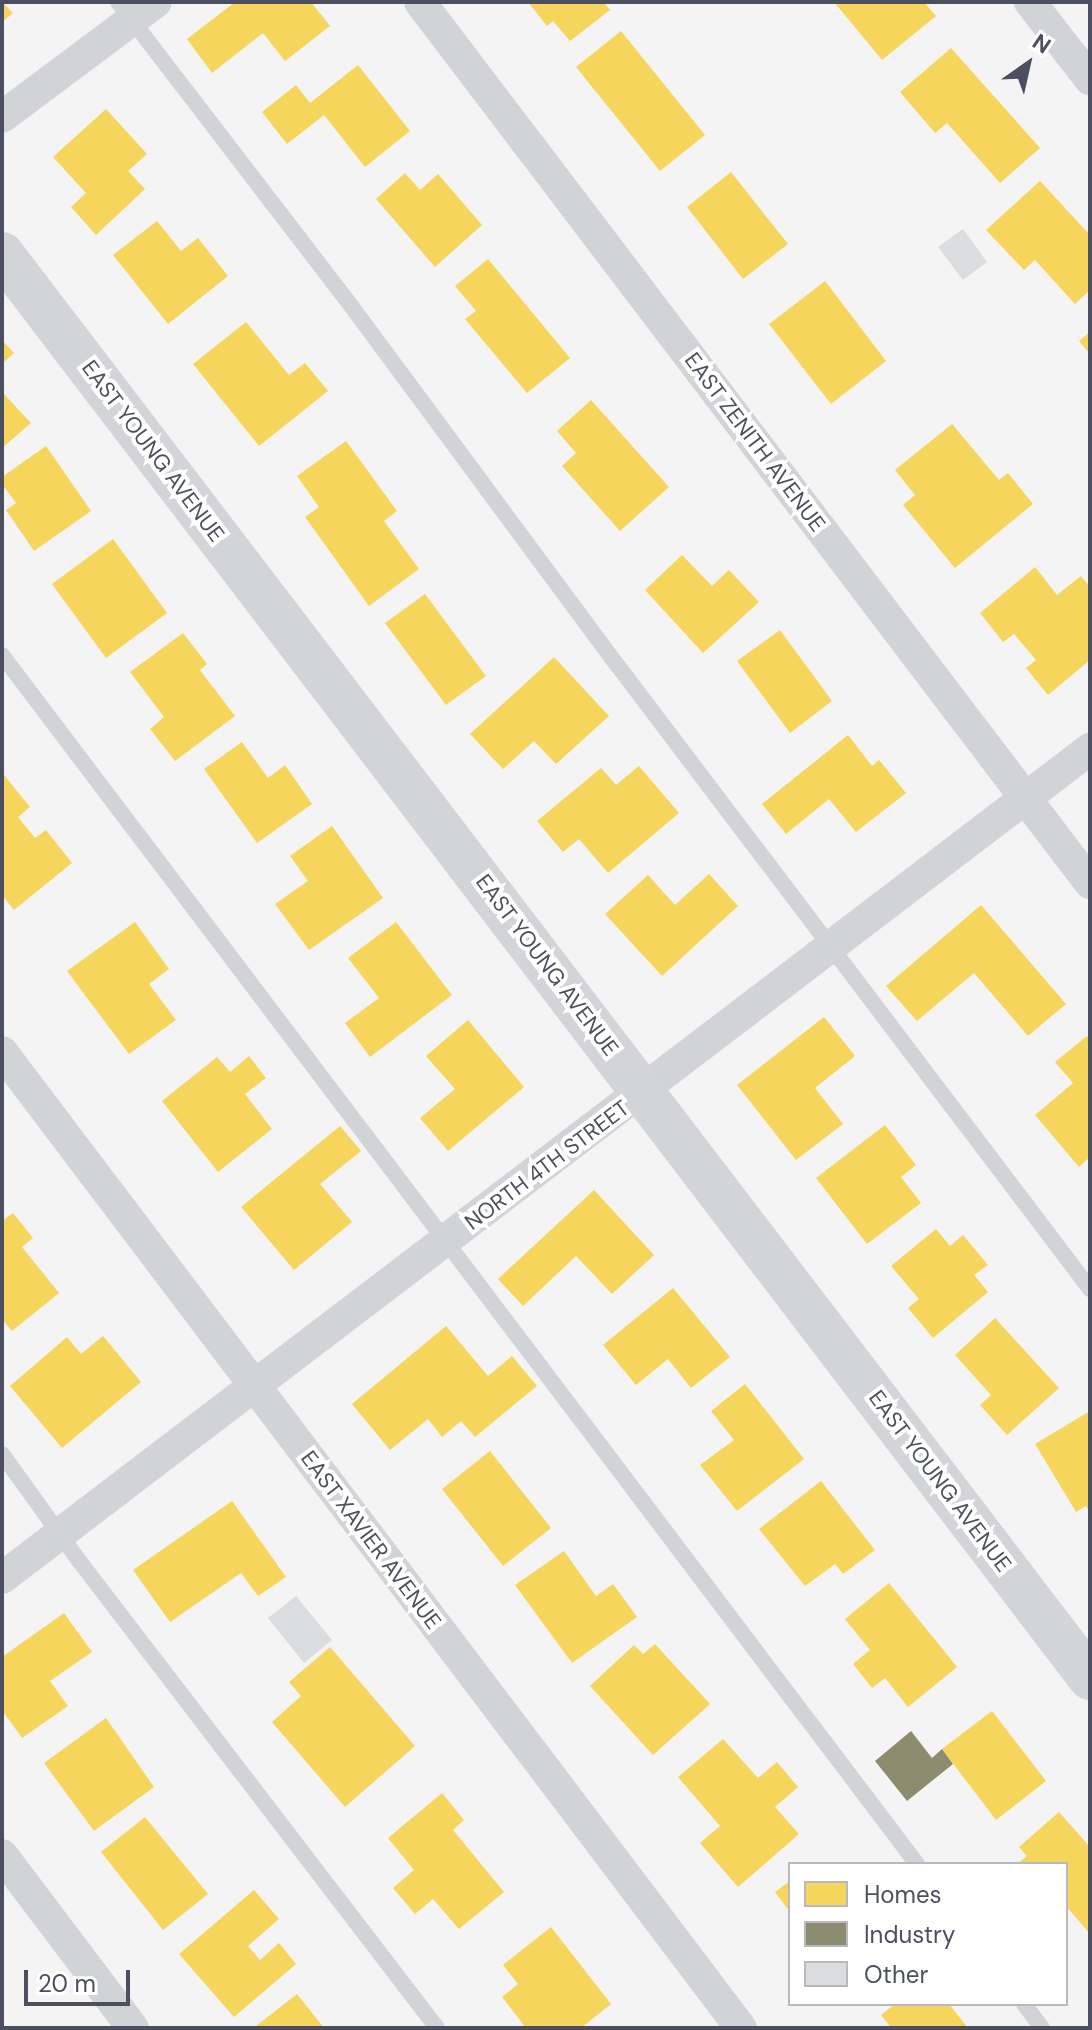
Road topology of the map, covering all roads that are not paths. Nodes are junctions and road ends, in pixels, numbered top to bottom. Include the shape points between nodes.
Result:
1 (420, 2) edge
2 (1030, 2) edge
3 (136, 8) edge
4 (1090, 79) edge
5 (2, 117) edge
6 (2, 254) edge
7 (2, 655) edge
8 (1090, 749) edge
9 (1026, 799) junction
10 (1090, 883) edge
11 (830, 948) junction
12 (2, 1052) edge
13 (644, 1091) junction
14 (445, 1243) junction
15 (1090, 1289) edge
16 (255, 1387) junction
17 (2, 1454) edge
18 (62, 1533) junction
19 (2, 1578) edge
20 (1090, 1678) edge
21 (2, 1855) edge
22 (915, 1862) edge
23 (1026, 2006) edge
24 (133, 2028) edge
25 (437, 2028) edge
26 (741, 2028) edge
27 (1042, 2028) edge

1 - 9 street, EAST ZENITH AVENUE
2 - 4 street
3 - 5 street
3 - 11 lane
6 - 13 street, EAST YOUNG AVENUE
7 - 14 lane
8 - 9 street, NORTH 4TH STREET
9 - 10 street, EAST ZENITH AVENUE
9 - 11 street, NORTH 4TH STREET
11 - 13 street, NORTH 4TH STREET
11 - 15 lane
12 - 16 street, EAST XAVIER AVENUE
13 - 14 street, NORTH 4TH STREET
13 - 20 street, EAST YOUNG AVENUE
14 - 16 street, NORTH 4TH STREET
14 - 22 lane
16 - 18 street, NORTH 4TH STREET
16 - 26 street, EAST XAVIER AVENUE
17 - 18 lane
18 - 19 street, NORTH 4TH STREET
18 - 25 lane
21 - 24 street
23 - 27 lane

